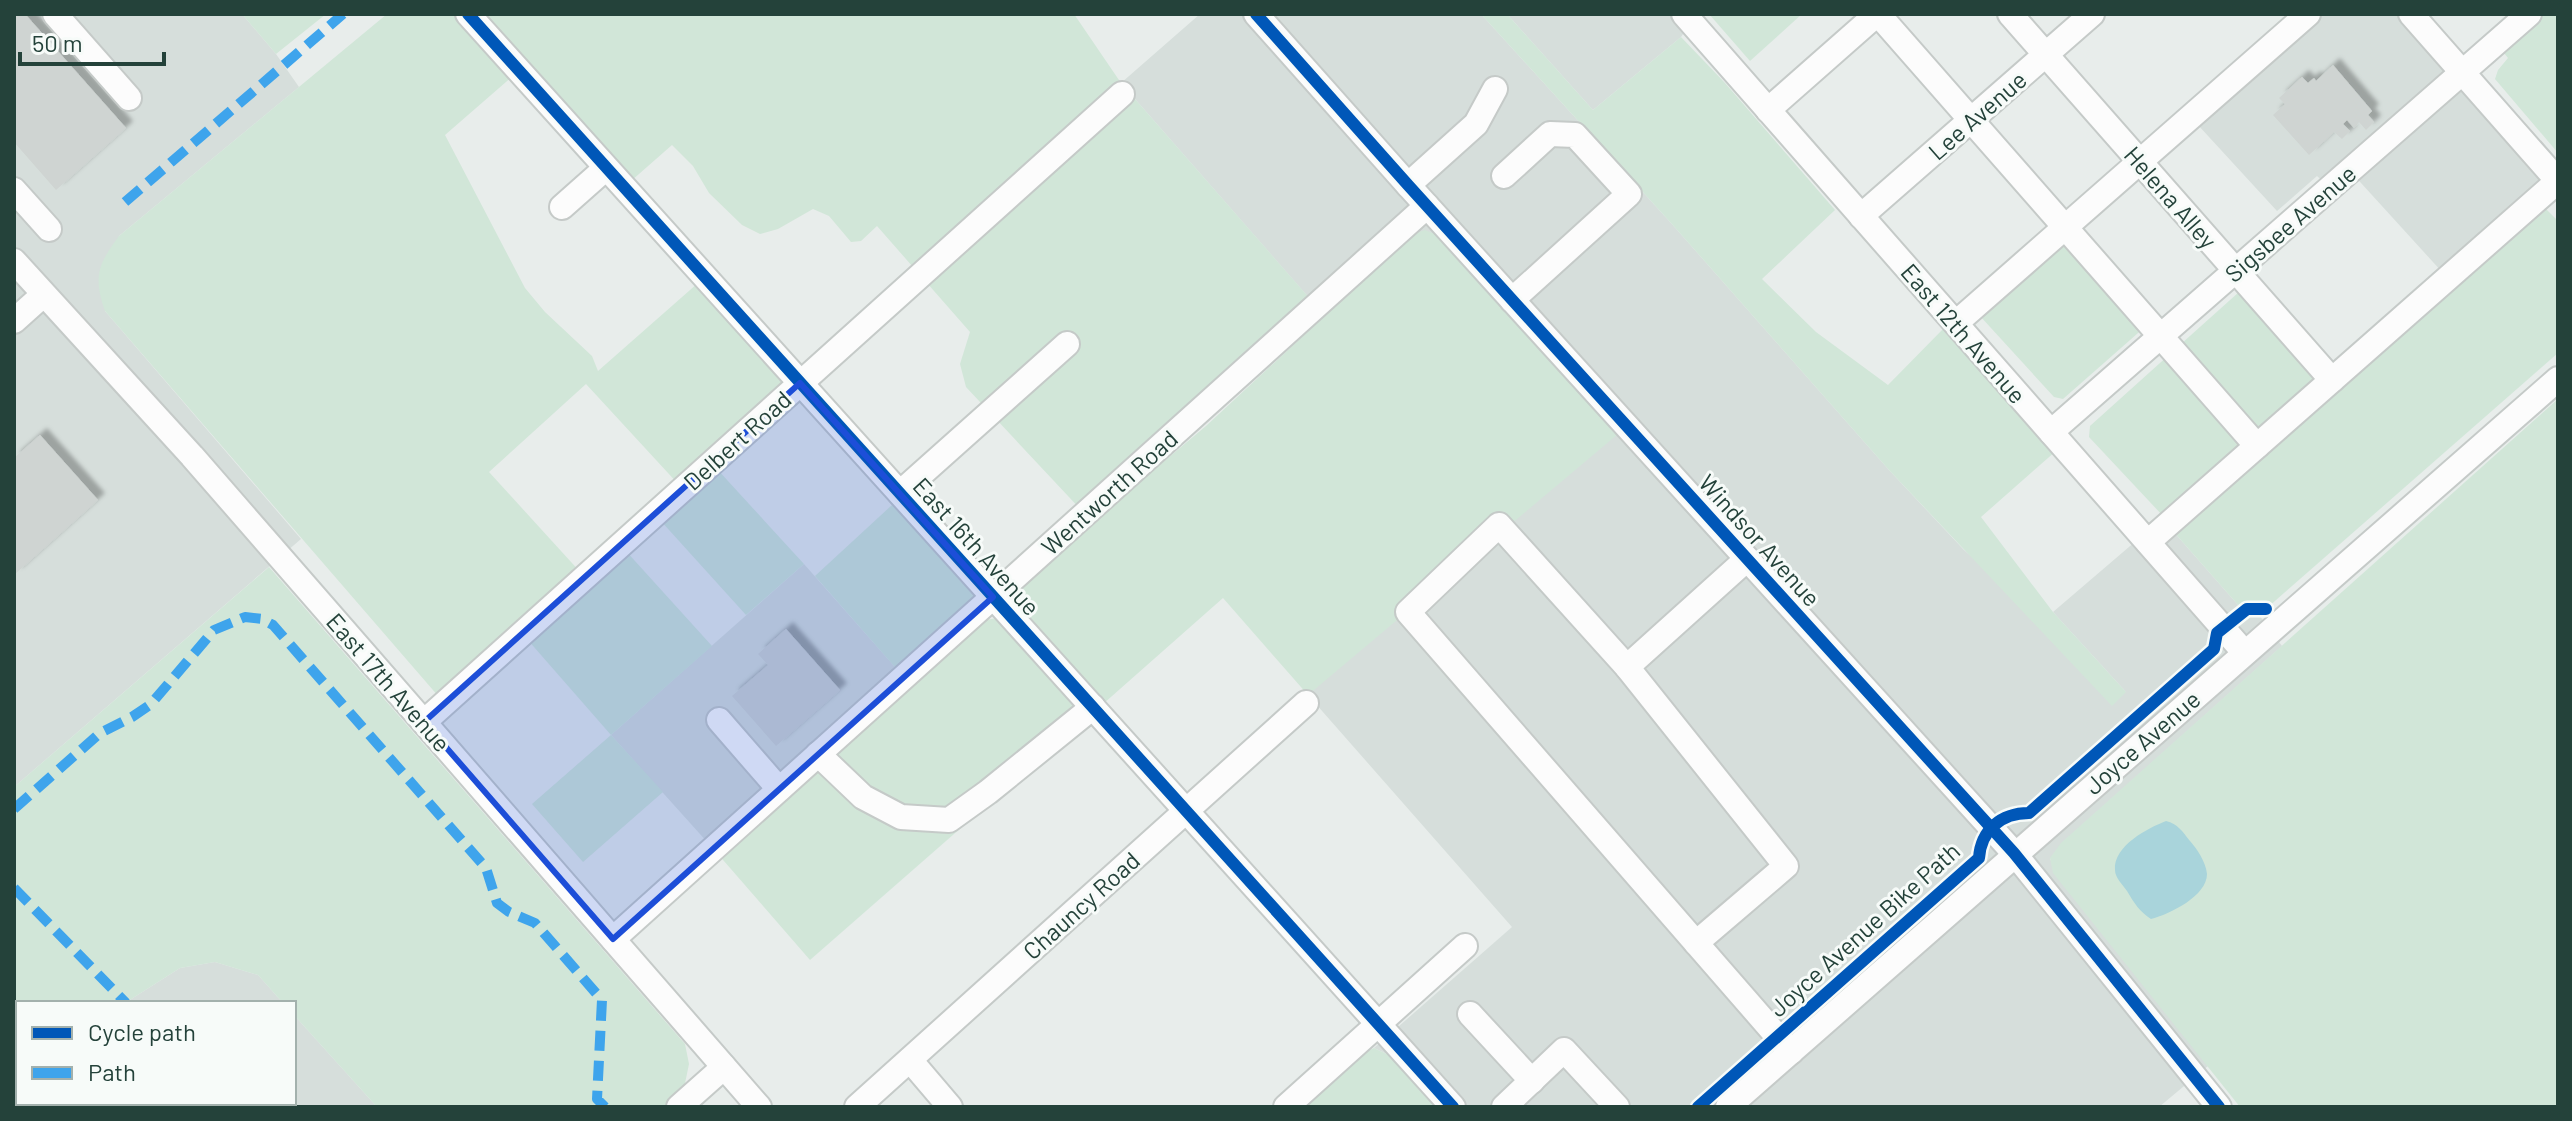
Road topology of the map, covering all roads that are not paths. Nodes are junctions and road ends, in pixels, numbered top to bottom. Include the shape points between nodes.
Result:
1 (55, 14) edge
2 (468, 14) edge
3 (1256, 14) edge
4 (1684, 14) edge
5 (1878, 14) edge
6 (2010, 14) edge
7 (2092, 14) edge
8 (2308, 14) edge
9 (2411, 14) edge
10 (2529, 14) edge
11 (2046, 54) junction
12 (2463, 72) junction
13 (1495, 89) dead end
14 (1122, 94) dead end
15 (129, 98) dead end
16 (1768, 110) junction
17 (1971, 120) junction
18 (2140, 162) junction
19 (606, 168) junction
20 (1504, 176) dead end
21 (2558, 181) edge
22 (1408, 185) junction
23 (14, 190) edge
24 (1427, 206) junction
25 (562, 207) dead end
26 (1861, 216) junction
27 (2065, 227) junction
28 (49, 229) dead end
29 (14, 261) edge
30 (2235, 271) junction
31 (43, 295) junction
32 (1512, 300) junction
33 (14, 321) edge
34 (1956, 323) junction
35 (2161, 336) junction
36 (1067, 344) dead end
37 (2558, 379) edge
38 (2332, 380) junction
39 (800, 383) junction
40 (2051, 432) junction
41 (2257, 446) junction
42 (900, 493) junction
43 (2148, 542) junction
44 (1747, 559) junction
45 (993, 597) junction
46 (2244, 652) junction
47 (1627, 667) junction
48 (1306, 703) dead end
49 (1093, 707) junction
50 (719, 720) dead end
51 (424, 722) junction
52 (818, 754) junction
53 (779, 789) junction
54 (1186, 811) junction
55 (2014, 853) junction
56 (613, 939) junction
57 (1696, 943) junction
58 (1465, 946) dead end
59 (1470, 1014) dead end
60 (1379, 1024) junction
61 (1791, 1052) junction
62 (910, 1060) junction
63 (724, 1067) junction
64 (1532, 1081) junction
65 (679, 1107) edge
66 (759, 1107) edge
67 (857, 1107) edge
68 (950, 1107) edge
69 (1286, 1107) edge
70 (1453, 1107) edge
71 (1504, 1107) edge
72 (1617, 1107) edge
73 (1728, 1107) edge
74 (2219, 1107) edge

1 - 15 street
2 - 19 street, East 16th Avenue
3 - 22 street, Windsor Avenue
4 - 16 street, East 12th Avenue
5 - 16 street
5 - 17 street
6 - 11 street, Helena Alley
7 - 11 street, Lee Avenue
8 - 18 street
9 - 12 street
10 - 12 street, Sigsbee Avenue
11 - 17 street, Lee Avenue
11 - 18 street, Helena Alley
12 - 21 street
12 - 30 street, Sigsbee Avenue
13 - 22 street via 1476,124
14 - 39 street, Delbert Road
16 - 26 street, East 12th Avenue
17 - 26 street, Lee Avenue
17 - 27 street
18 - 27 street
18 - 30 street, Helena Alley
19 - 25 street
19 - 39 street, East 16th Avenue
20 - 32 street via 1550,134 1575,135 1629,194
21 - 38 street
22 - 24 street, Windsor Avenue
23 - 28 street
24 - 32 street, Windsor Avenue
24 - 45 street, Wentworth Road
26 - 34 street, East 12th Avenue
27 - 34 street
27 - 35 street
29 - 31 street, East 17th Avenue
30 - 35 street, Sigsbee Avenue
30 - 38 street, Helena Alley
31 - 33 street
31 - 51 street, East 17th Avenue
32 - 44 street, Windsor Avenue
34 - 40 street, East 12th Avenue
35 - 40 street, Sigsbee Avenue
35 - 41 street
36 - 42 street
37 - 46 street, Joyce Avenue
38 - 41 street
39 - 42 street, East 16th Avenue
39 - 51 street, Delbert Road
40 - 43 street, East 12th Avenue
41 - 43 street
42 - 45 street, East 16th Avenue
43 - 46 street, East 12th Avenue
44 - 47 street
44 - 55 street, Windsor Avenue
45 - 49 street, East 16th Avenue
45 - 52 street, Wentworth Road
46 - 55 street, Joyce Avenue
47 - 57 street via 1786,866
47 - 57 street via 1499,525 1408,612
48 - 54 street, Chauncy Road
49 - 52 street via 949,820 901,817 863,797
49 - 54 street, East 16th Avenue
50 - 53 street
51 - 56 street, East 17th Avenue
52 - 53 street, Wentworth Road
53 - 56 street, Wentworth Road
54 - 60 street, East 16th Avenue
54 - 62 street, Chauncy Road
55 - 61 street, Joyce Avenue
55 - 74 street, Windsor Avenue
56 - 63 street, East 17th Avenue
57 - 61 street
58 - 60 street
59 - 64 street
60 - 69 street
60 - 70 street, East 16th Avenue
61 - 73 street, Joyce Avenue
62 - 67 street, Chauncy Road
62 - 68 street
63 - 65 street
63 - 66 street, East 17th Avenue
64 - 71 street
64 - 72 street via 1564,1050

